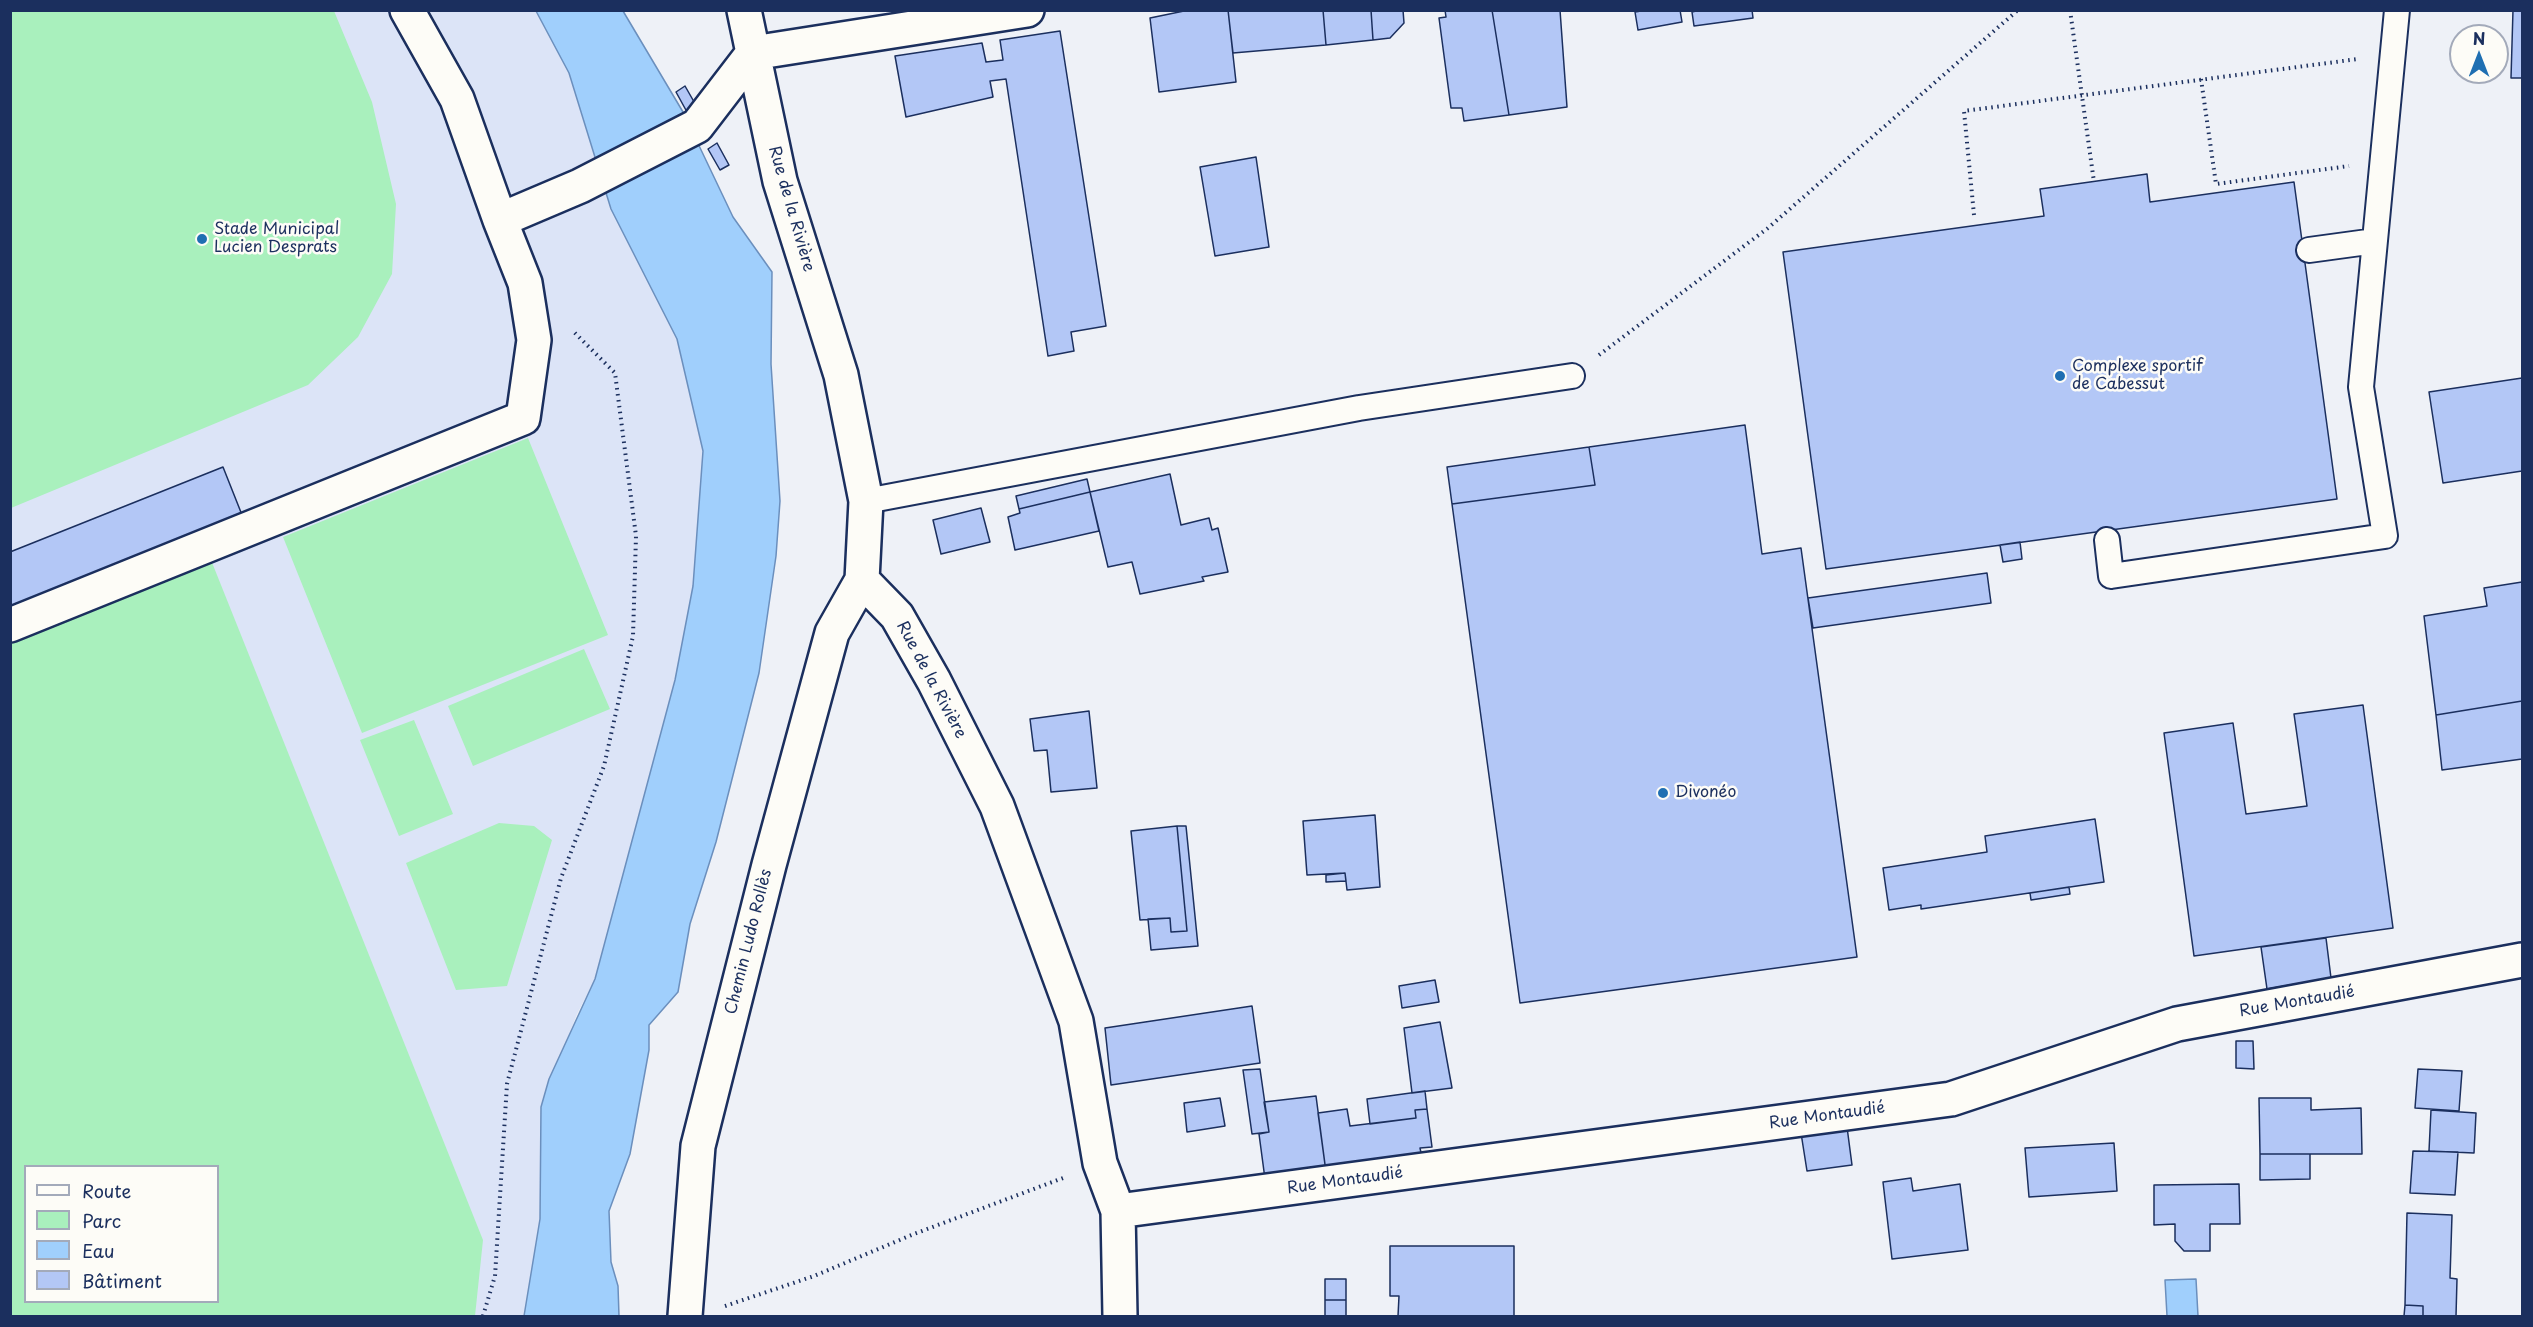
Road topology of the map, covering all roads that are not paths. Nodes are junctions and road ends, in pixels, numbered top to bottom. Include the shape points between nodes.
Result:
1 (407, 10) edge
2 (744, 10) edge
3 (1027, 10) edge
4 (2397, 10) edge
5 (753, 53) junction
6 (500, 220) junction
7 (2375, 241) junction
8 (2309, 250) dead end
9 (1572, 375) road end
10 (866, 501) junction
11 (2107, 540) dead end
12 (862, 580) junction
13 (10, 625) edge
14 (2523, 960) edge
15 (1118, 1211) junction
16 (686, 1317) edge
17 (1120, 1317) edge

1 - 6 street via 457,99
2 - 5 street, Rue de la Rivière
3 - 5 street
4 - 7 lane
5 - 6 street via 697,126 580,186
5 - 10 street, Rue de la Rivière via 780,181 841,375
6 - 13 street via 525,283 534,340 523,418
7 - 8 lane
7 - 11 lane via 2361,387 2385,536 2110,576
9 - 10 lane via 1359,408
10 - 12 street, Rue de la Rivière
12 - 15 street, Rue de la Rivière via 897,616 997,806 1076,1021 1100,1163
12 - 16 street, Chemin Ludo Rollès via 832,633 698,1146
14 - 15 street, Rue Montaudié via 2177,1024 1951,1099
15 - 17 street, Rue de la Rivière

